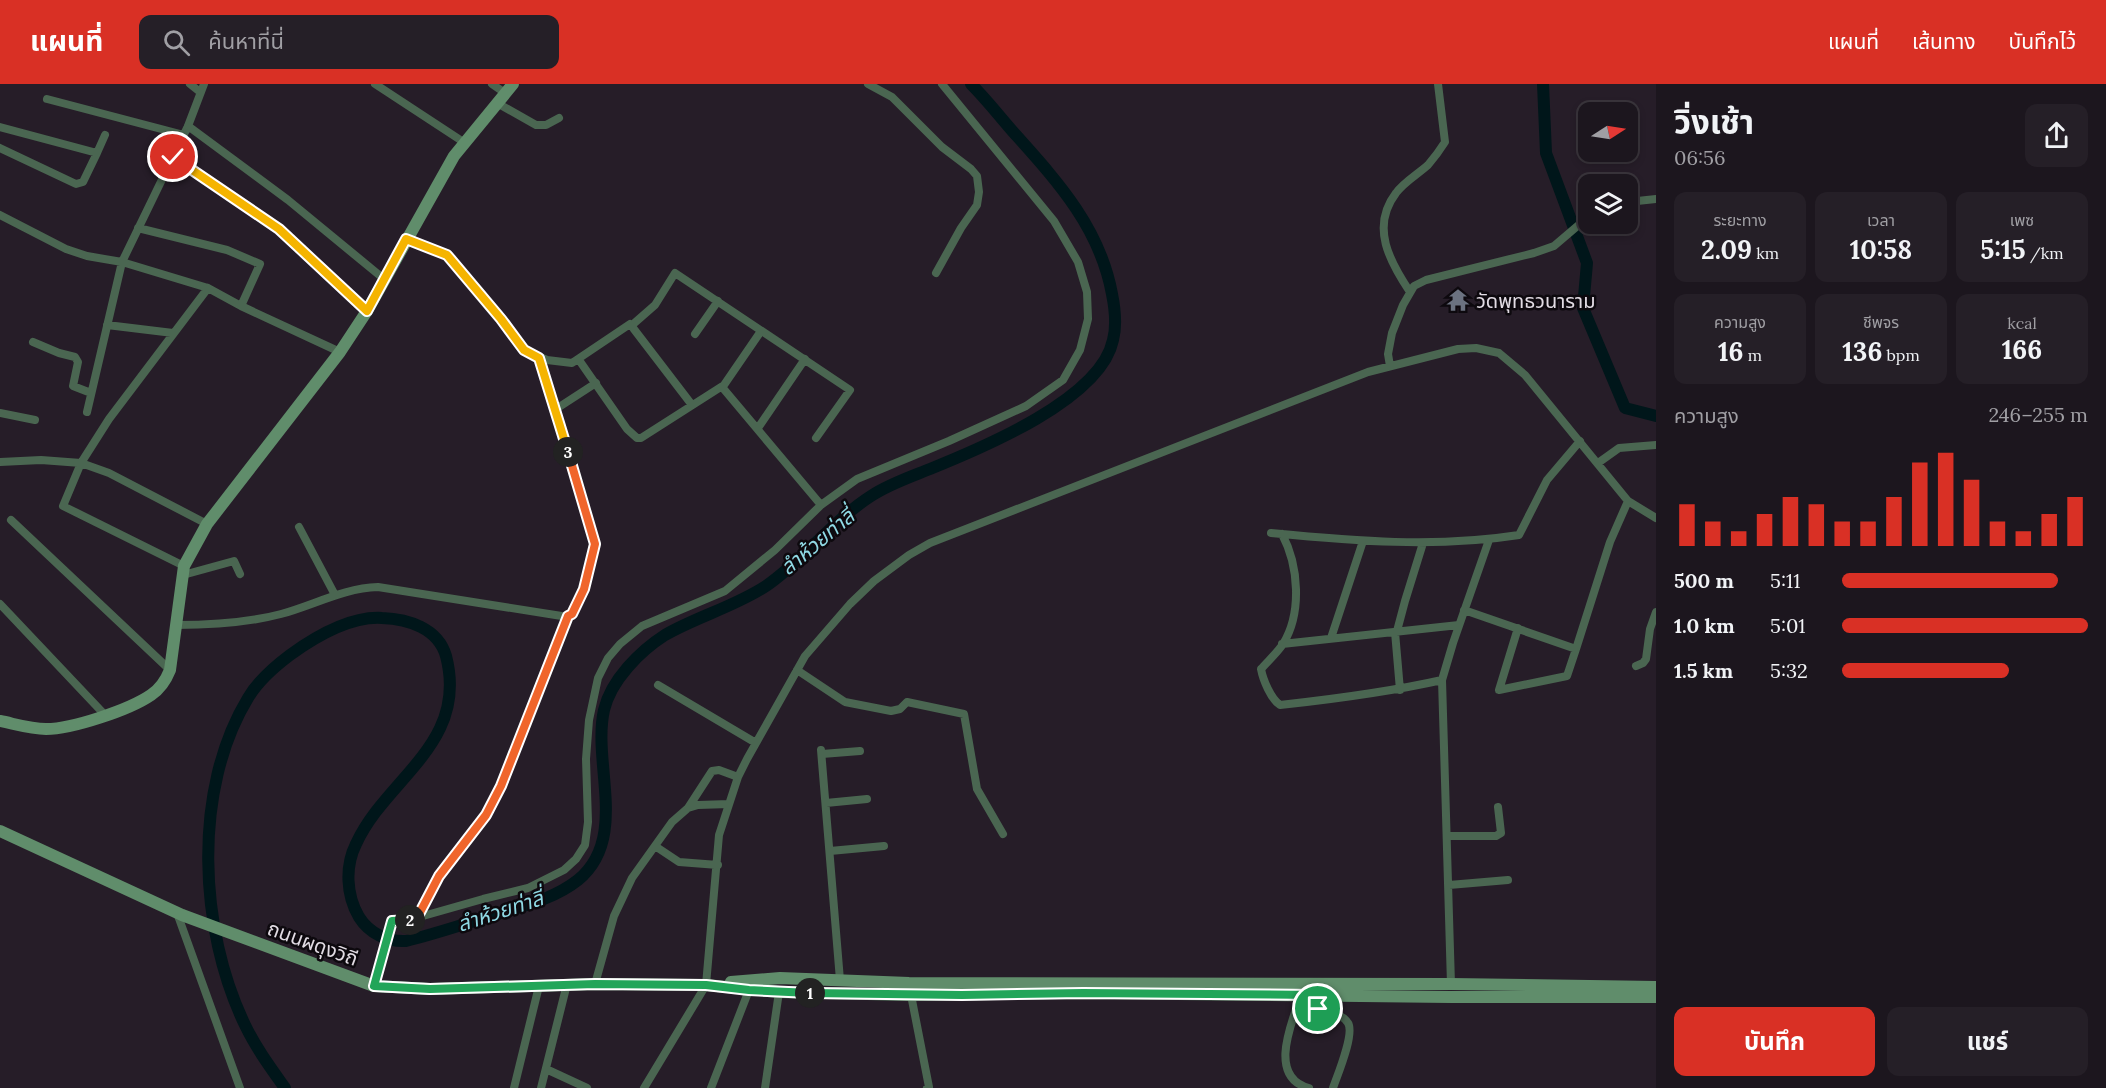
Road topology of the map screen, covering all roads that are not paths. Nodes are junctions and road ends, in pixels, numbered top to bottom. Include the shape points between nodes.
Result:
1 (190, 84) edge
2 (375, 84) edge
3 (492, 84) edge
4 (868, 84) edge
5 (942, 84) edge
6 (1438, 84) edge
7 (202, 88) edge
8 (505, 93) edge
9 (47, 99) dead end
10 (559, 118) dead end
11 (0, 129) edge
12 (186, 130) junction
13 (105, 135) dead end
14 (465, 143) junction
15 (0, 148) edge
16 (97, 153) junction
17 (173, 157) junction
18 (1656, 199) edge
19 (1638, 201) edge
20 (0, 215) edge
21 (1578, 226) edge
22 (138, 228) junction
23 (406, 239) junction
24 (122, 262) junction
25 (936, 273) dead end
26 (384, 279) junction
27 (208, 288) junction
28 (1410, 292) junction
29 (718, 301) junction
30 (241, 306) junction
31 (367, 311) junction
32 (107, 325) junction
33 (631, 326) junction
34 (760, 331) junction
35 (172, 333) junction
36 (695, 334) dead end
37 (33, 342) dead end
38 (340, 352) junction
39 (539, 358) junction
40 (805, 359) junction
41 (579, 360) junction
42 (1390, 366) junction
43 (596, 383) junction
44 (722, 387) junction
45 (92, 393) junction
46 (692, 405) junction
47 (556, 410) junction
48 (87, 412) dead end
49 (0, 413) edge
50 (35, 420) dead end
51 (758, 428) junction
52 (816, 438) dead end
53 (1580, 441) junction
54 (1656, 445) edge
55 (0, 462) edge
56 (81, 463) junction
57 (1598, 463) junction
58 (1628, 501) junction
59 (821, 505) junction
60 (1656, 518) edge
61 (11, 520) dead end
62 (207, 524) junction
63 (299, 527) dead end
64 (1271, 534) dead end
65 (1282, 534) junction
66 (1489, 540) junction
67 (1363, 542) junction
68 (1423, 543) junction
69 (184, 570) junction
70 (240, 574) dead end
71 (335, 595) junction
72 (0, 604) edge
73 (1464, 610) junction
74 (1656, 612) edge
75 (568, 616) junction
76 (176, 625) junction
77 (1459, 625) junction
78 (1518, 628) junction
79 (1396, 632) junction
80 (1331, 638) junction
81 (1282, 644) junction
82 (1576, 649) junction
83 (1636, 666) dead end
84 (170, 670) junction
85 (797, 670) junction
86 (1442, 680) junction
87 (658, 685) dead end
88 (1400, 690) junction
89 (105, 715) junction
90 (0, 721) edge
91 (756, 743) junction
92 (860, 751) dead end
93 (738, 777) junction
94 (867, 798) dead end
95 (826, 803) junction
96 (729, 804) junction
97 (1498, 807) dead end
98 (688, 808) junction
99 (0, 831) edge
100 (1003, 834) dead end
101 (1448, 836) junction
102 (655, 846) junction
103 (884, 846) dead end
104 (830, 851) junction
105 (718, 866) junction
106 (1508, 880) dead end
107 (1449, 885) junction
108 (179, 914) junction
109 (417, 918) junction
110 (840, 980) junction
111 (376, 981) junction
112 (567, 984) junction
113 (595, 984) junction
114 (1451, 984) junction
115 (706, 985) junction
116 (539, 986) junction
117 (1656, 987) edge
118 (749, 990) junction
119 (779, 992) junction
120 (911, 995) junction
121 (1301, 995) junction
122 (1317, 995) junction
123 (1656, 997) edge
124 (546, 1069) junction
125 (240, 1088) edge
126 (514, 1088) edge
127 (541, 1088) edge
128 (587, 1088) edge
129 (644, 1088) edge
130 (711, 1088) edge
131 (765, 1088) edge
132 (931, 1088) edge
133 (1309, 1088) edge
134 (1333, 1088) edge

1 - 7 street
2 - 14 street
3 - 8 street
4 - 25 street via 892,97 976,176 977,205
5 - 59 street via 1054,221 1078,262 1088,292 1088,319 1080,350 1063,380 1026,406 858,479
6 - 28 street via 1446,142 1429,164 1396,192 1384,222 1386,248
7 - 12 street
8 - 10 street via 536,125
8 - 14 main road
9 - 12 street
11 - 16 street
12 - 17 street
12 - 26 street via 288,200
13 - 16 street
14 - 23 main road
15 - 16 street via 76,184 83,182
17 - 22 street
17 - 31 street via 279,229
18 - 19 street
20 - 24 street via 66,249
21 - 28 street via 1554,246 1534,254 1426,280
22 - 24 street
22 - 30 street via 227,250 260,264
23 - 26 main road
23 - 39 street via 447,255 524,350
24 - 27 street
24 - 32 street
26 - 31 main road
27 - 30 street
27 - 35 street
28 - 42 street via 1392,333
29 - 33 street via 675,273 655,305
29 - 34 street
29 - 36 street
30 - 38 street
31 - 38 main road
32 - 35 street
32 - 45 street
33 - 41 street
33 - 46 street
34 - 40 street
34 - 44 street
35 - 56 street
37 - 45 street via 75,357 78,362 73,386
38 - 62 main road
39 - 41 street via 559,363
39 - 47 street
40 - 51 street
40 - 52 street via 850,390
41 - 43 street
42 - 53 street via 1458,349 1499,353 1525,375
42 - 85 street via 930,543 874,581 843,612
43 - 46 street via 637,438
43 - 47 street
44 - 46 street
44 - 51 street
45 - 48 street
47 - 75 street via 595,544 584,589
49 - 50 street
51 - 59 street
53 - 57 street
53 - 66 street via 1547,480 1519,535
54 - 57 street via 1619,447
55 - 56 street
56 - 62 street via 109,473
56 - 69 street via 63,506
57 - 58 street
58 - 60 street
58 - 82 street via 1610,542
59 - 109 street via 725,591 642,626 608,658 598,678 589,720 588,822 585,845 576,859 564,870 528,888
61 - 84 street
62 - 69 main road
63 - 71 street
64 - 65 street
65 - 67 street
65 - 81 street via 1294,572 1296,600
66 - 68 street
66 - 73 street
67 - 68 street
67 - 80 street
68 - 79 street
69 - 70 street via 234,561
69 - 76 main road
71 - 75 street via 378,587
71 - 76 street via 260,619
72 - 89 street
73 - 77 street
73 - 78 street
74 - 83 street via 1646,659
75 - 109 street via 501,786 486,815 439,876
76 - 84 main road
77 - 79 street
77 - 86 street
78 - 82 street
78 - 82 street via 1498,690 1567,676
79 - 80 street
79 - 88 street
80 - 81 street
81 - 88 street via 1261,669 1280,705
84 - 89 main road via 166,681 152,695
85 - 91 street
85 - 100 street via 845,702 891,711 907,702 964,714 977,789
86 - 88 street
86 - 101 street
87 - 91 street
89 - 90 main road via 67,727 45,729
91 - 93 street
92 - 95 street via 821,752
93 - 96 street
93 - 98 street via 712,771
94 - 95 street
95 - 104 street
96 - 98 street
96 - 105 street via 719,835
97 - 101 street via 1501,833 1497,836
98 - 102 street
99 - 108 main road, ถนนผดุงวิถี
101 - 107 street
102 - 105 street via 680,862
102 - 113 street via 632,878 614,916
103 - 104 street
104 - 110 street
105 - 115 street
106 - 107 street
107 - 114 street
108 - 111 main road, ถนนผดุงวิถี
108 - 125 street
109 - 111 street via 392,921
110 - 114 main road
110 - 115 main road via 780,978
111 - 116 main road, ถนนผดุงวิถี via 430,989
112 - 113 main road, ถนนผดุงวิถี
112 - 116 main road, ถนนผดุงวิถี
112 - 124 street
113 - 115 main road, ถนนผดุงวิถี
114 - 117 main road
115 - 118 main road
115 - 129 street
116 - 126 street
118 - 119 main road
118 - 130 street
119 - 120 main road
119 - 131 street
120 - 121 main road
120 - 132 street
121 - 122 main road
121 - 133 street via 1285,1053 1286,1065 1294,1081
122 - 123 main road
122 - 134 street via 1318,1009 1339,1015 1348,1023 1350,1032
124 - 127 street
124 - 128 street

